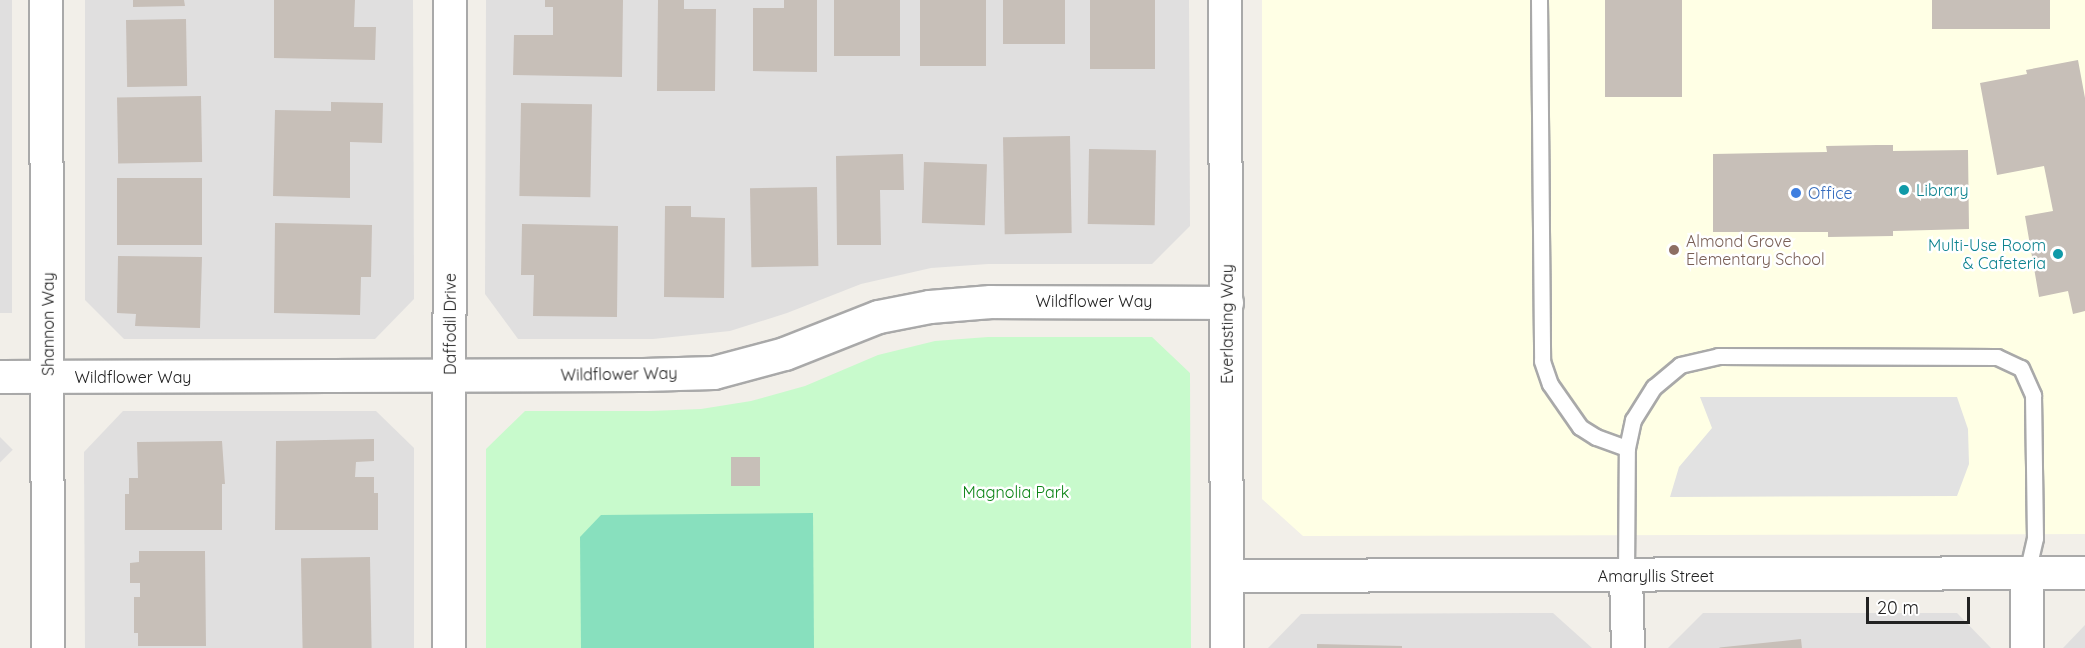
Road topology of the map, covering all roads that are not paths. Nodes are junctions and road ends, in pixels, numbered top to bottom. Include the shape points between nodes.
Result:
1 (46, 0) edge
2 (450, 0) edge
3 (1225, 0) edge
4 (1539, 0) edge
5 (1227, 303) junction
6 (451, 375) junction
7 (0, 377) edge
8 (48, 377) junction
9 (1627, 448) junction
10 (2027, 573) junction
11 (2085, 573) edge
12 (1227, 576) junction
13 (1626, 576) junction
14 (48, 648) edge
15 (449, 648) edge
16 (1227, 648) edge
17 (1628, 648) edge
18 (2027, 648) edge

1 - 8 street, Shannon Way
2 - 6 street, Daffodil Drive
3 - 5 street, Everlasting Way
4 - 9 lane via 1542,361 1550,384 1580,427
5 - 6 street, Wildflower Way via 991,302 930,307 879,317 785,354 714,373
5 - 12 street, Everlasting Way
6 - 8 street, Wildflower Way
6 - 15 street, Daffodil Drive
7 - 8 street, Wildflower Way
8 - 14 street, Shannon Way
9 - 10 lane via 1633,420 1648,395 1680,365 1718,356 1997,357 2021,368 2033,395 2035,538
9 - 13 lane
10 - 11 street, Amaryllis Street
10 - 13 street, Amaryllis Street
10 - 18 street
12 - 13 street, Amaryllis Street
12 - 16 street, Everlasting Way
13 - 17 street

